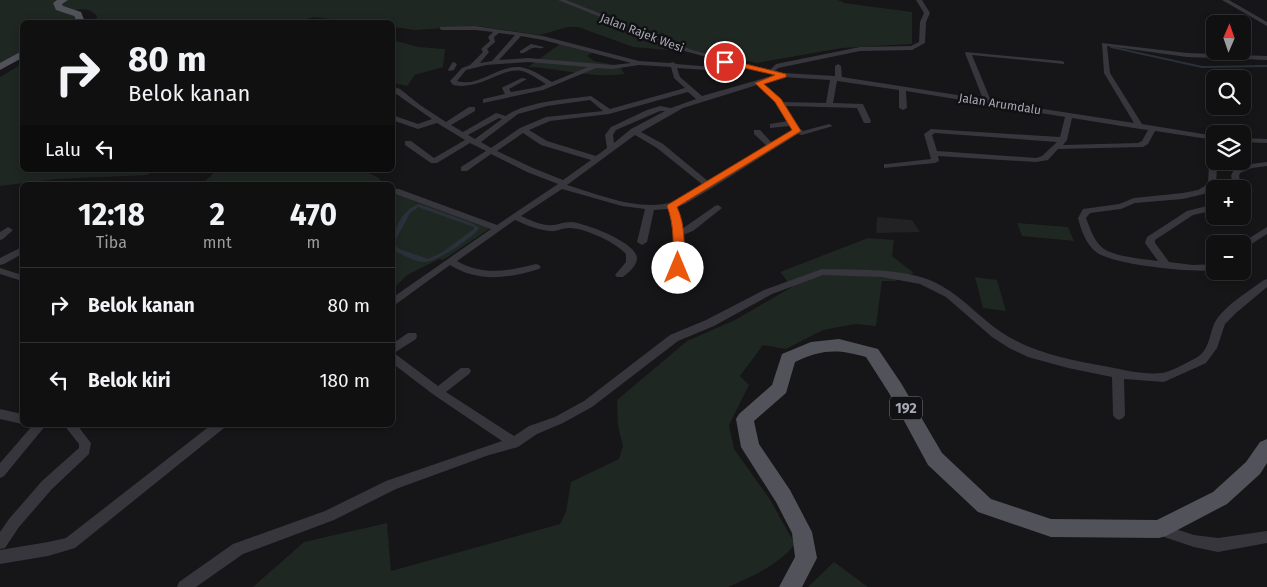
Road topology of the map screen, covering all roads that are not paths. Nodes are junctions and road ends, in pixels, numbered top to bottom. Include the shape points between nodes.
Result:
1 (64, 0) edge
2 (560, 0) edge
3 (919, 0) edge
4 (1225, 0) edge
5 (80, 20) edge
6 (1267, 24) edge
7 (442, 28) dead end
8 (498, 31) junction
9 (519, 35) junction
10 (543, 38) junction
11 (522, 52) dead end
12 (20, 55) edge
13 (1267, 58) edge
14 (494, 62) junction
15 (639, 63) junction
16 (1062, 63) dead end
17 (454, 64) dead end
18 (673, 64) junction
19 (473, 66) junction
20 (597, 66) junction
21 (838, 66) dead end
22 (0, 67) edge
23 (464, 69) junction
24 (538, 69) dead end
25 (527, 71) junction
26 (769, 72) junction
27 (783, 75) junction
28 (524, 79) dead end
29 (836, 79) junction
30 (759, 83) junction
31 (551, 84) junction
32 (395, 89) edge
33 (902, 89) junction
34 (534, 90) junction
35 (687, 90) junction
36 (509, 94) junction
37 (702, 100) junction
38 (671, 101) dead end
39 (988, 102) junction
40 (547, 104) junction
41 (781, 104) junction
42 (828, 104) junction
43 (904, 108) dead end
44 (472, 109) dead end
45 (675, 110) junction
46 (609, 112) junction
47 (1069, 115) junction
48 (561, 117) junction
49 (395, 118) edge
50 (506, 118) junction
51 (437, 120) junction
52 (867, 122) dead end
53 (792, 123) junction
54 (446, 125) junction
55 (774, 126) dead end
56 (829, 126) dead end
57 (1140, 127) junction
58 (1152, 129) junction
59 (523, 130) junction
60 (797, 131) junction
61 (634, 132) junction
62 (757, 132) dead end
63 (1206, 137) edge
64 (469, 139) junction
65 (1063, 140) junction
66 (1251, 140) edge
67 (1267, 140) edge
68 (408, 143) dead end
69 (771, 146) junction
70 (611, 147) junction
71 (1057, 147) junction
72 (491, 152) junction
73 (934, 153) junction
74 (596, 159) junction
75 (1267, 164) edge
76 (888, 166) dead end
77 (464, 169) dead end
78 (1213, 170) edge
79 (1236, 180) edge
80 (562, 184) junction
81 (709, 186) junction
82 (396, 191) dead end
83 (672, 206) junction
84 (650, 207) junction
85 (718, 208) dead end
86 (1206, 209) edge
87 (515, 217) junction
88 (497, 228) junction
89 (8, 230) dead end
90 (1267, 230) edge
91 (678, 234) junction
92 (0, 238) edge
93 (1251, 241) edge
94 (642, 242) dead end
95 (20, 251) edge
96 (450, 261) junction
97 (0, 264) edge
98 (1166, 265) junction
99 (536, 267) dead end
100 (678, 268) dead end
101 (1206, 268) edge
102 (620, 274) dead end
103 (20, 277) edge
104 (1267, 282) edge
105 (395, 302) edge
106 (412, 336) dead end
107 (395, 348) edge
108 (395, 359) edge
109 (465, 371) dead end
110 (1118, 373) junction
111 (438, 392) junction
112 (0, 414) edge
113 (1119, 415) dead end
114 (20, 419) edge
115 (38, 427) edge
116 (72, 427) edge
117 (217, 427) edge
118 (514, 443) junction
119 (1267, 446) edge
120 (0, 472) edge
121 (1159, 529) junction
122 (1267, 537) edge
123 (0, 543) edge
124 (0, 557) edge
125 (184, 587) edge
126 (790, 587) edge

1 - 5 main road via 57,3 59,8 78,14
2 - 26 street, Jalan Rajek Wesi via 690,51
3 - 26 street via 927,13 920,46 854,50 776,66
4 - 6 street
7 - 8 street
8 - 9 street
8 - 19 street
9 - 10 street
9 - 14 street
10 - 11 street via 539,49 531,46
10 - 15 street
12 - 22 main road
13 - 57 street via 1187,55 1104,44 1107,73
14 - 19 street
14 - 20 street via 528,60
15 - 18 street
15 - 20 street
16 - 39 street via 967,49
17 - 23 street via 451,70
18 - 26 street
18 - 35 street via 677,78
19 - 23 street
20 - 31 street
21 - 29 street
23 - 25 street via 454,80 455,84 485,81 512,69
24 - 25 street
25 - 31 street
26 - 27 street, Jalan Rajek Wesi
27 - 29 street, Jalan Arumdalu
27 - 30 street
28 - 36 street via 505,88
29 - 33 street, Jalan Arumdalu
29 - 42 street
30 - 37 street
30 - 41 street
31 - 34 street
32 - 51 street
33 - 39 street, Jalan Arumdalu
33 - 43 street
34 - 36 street
34 - 36 street via 490,102
35 - 37 street
35 - 46 street
37 - 45 street
38 - 45 street
39 - 47 street, Jalan Arumdalu
40 - 46 street via 591,98
40 - 48 street
40 - 50 street via 515,112
41 - 42 street
41 - 53 street
42 - 52 street via 860,106
44 - 54 street
45 - 61 street
45 - 70 street via 655,109 615,127 608,137
46 - 48 street
47 - 57 street, Jalan Arumdalu
47 - 65 street
48 - 59 street
49 - 51 street via 418,127
50 - 64 street via 495,130
50 - 64 street via 500,115
51 - 54 street
53 - 55 street
53 - 60 street
54 - 64 street
56 - 60 street via 804,133
57 - 58 street, Jalan Arumdalu
58 - 63 street, Jalan Arumdalu
58 - 71 street via 1140,145
59 - 72 street
59 - 74 street via 544,143
60 - 69 street
61 - 70 street
61 - 81 street via 660,146
62 - 69 street
64 - 68 street via 434,161
64 - 72 street
65 - 71 street
65 - 73 street via 930,132 928,138
66 - 67 street
69 - 81 street
70 - 74 street
71 - 73 street via 1045,158 1036,160
72 - 77 street
72 - 80 street
73 - 76 street via 935,161
74 - 80 street
75 - 79 street via 1236,171
78 - 98 street via 1212,185 1201,192 1090,210 1082,218 1090,238 1103,252
80 - 84 street
80 - 87 street
81 - 83 street
82 - 88 street
83 - 84 street
83 - 91 street
84 - 94 street
85 - 91 street
86 - 98 street via 1190,213 1150,238 1150,243
87 - 88 street
87 - 102 street via 550,229 569,225 586,228 628,247 632,262
88 - 96 street
89 - 92 street
90 - 93 street
91 - 100 street
95 - 97 street
96 - 99 street via 474,272 493,275
96 - 105 street
97 - 103 street
98 - 101 street
104 - 110 street via 1220,323 1212,348 1197,363 1164,378
106 - 107 street
108 - 111 street
109 - 111 street
110 - 113 street
110 - 118 street via 1068,364 1013,346 950,295 922,281 882,274 822,272 768,292 674,338 588,404 533,430
111 - 118 street
112 - 114 street
115 - 120 street
116 - 123 street via 85,443 85,450 47,485
117 - 124 street via 70,543
118 - 125 street via 391,485 316,520 238,549
119 - 121 main road, 192 via 1253,468 1220,498
121 - 122 street via 1218,545
121 - 126 main road, 192 via 1051,528 985,506 935,459 872,353 840,344 811,346 788,358 780,388 745,419 750,447 783,496 802,532 806,558

